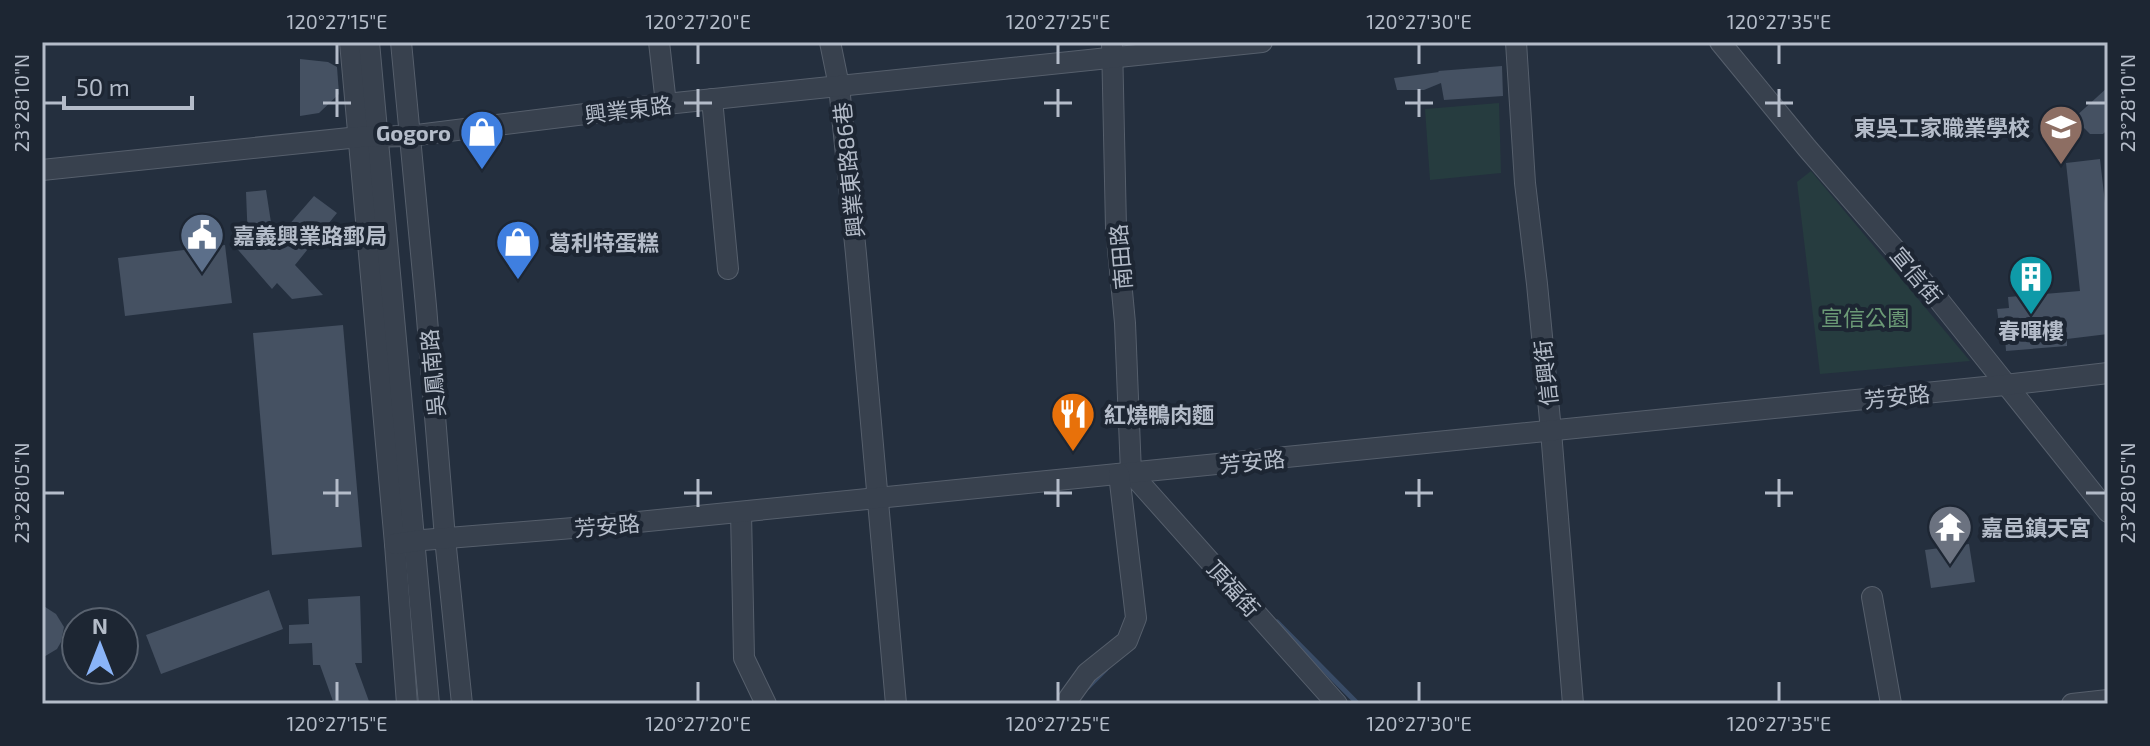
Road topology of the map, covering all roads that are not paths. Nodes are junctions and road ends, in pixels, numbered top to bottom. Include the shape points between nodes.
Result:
1 (350, 42) edge
2 (369, 42) edge
3 (381, 42) edge
4 (401, 42) edge
5 (659, 42) edge
6 (830, 42) edge
7 (1262, 42) edge
8 (1516, 42) edge
9 (1720, 42) edge
10 (1113, 50) edge
11 (839, 86) junction
12 (712, 99) junction
13 (666, 104) junction
14 (384, 137) junction
15 (42, 170) edge
16 (728, 269) dead end
17 (2108, 373) edge
18 (2005, 385) junction
19 (1551, 431) junction
20 (1125, 474) junction
21 (878, 498) junction
22 (741, 512) junction
23 (2108, 512) edge
24 (445, 538) junction
25 (410, 542) junction
26 (1872, 597) dead end
27 (2108, 700) edge
28 (407, 704) edge
29 (429, 704) edge
30 (438, 704) edge
31 (462, 704) edge
32 (766, 704) edge
33 (896, 704) edge
34 (1069, 704) edge
35 (1337, 704) edge
36 (1573, 704) edge
37 (1891, 704) edge
38 (2072, 704) edge

1 - 14 street, 吳鳳南路
2 - 14 street, 吳鳳南路
3 - 14 street, 吳鳳南路
4 - 14 street, 吳鳳南路 via 407,94
5 - 13 street
6 - 11 street, 興業東路86巷
7 - 10 street, 興業東路
8 - 19 street, 信興街
9 - 18 street, 宣信街
10 - 11 street, 興業東路
10 - 20 street, 南田路 via 1116,228 1125,323
11 - 12 street, 興業東路
11 - 21 street, 興業東路86巷
12 - 13 street, 興業東路
12 - 16 street
13 - 14 street, 興業東路
14 - 15 street, 興業東路
14 - 24 street, 吳鳳南路 via 426,306
14 - 25 street, 吳鳳南路
14 - 25 street, 吳鳳南路
17 - 18 street, 芳安路
18 - 19 street, 芳安路
18 - 23 street, 宣信街
19 - 20 street, 芳安路
19 - 36 street, 信興街
20 - 21 street, 芳安路
20 - 34 street, 南田路 via 1136,618 1127,641 1087,673
20 - 35 street, 頂福街
21 - 22 street, 芳安路
21 - 33 street, 興業東路86巷
22 - 24 street, 芳安路
22 - 32 street via 744,658
24 - 25 street, 芳安路
24 - 31 street, 吳鳳南路
25 - 28 street, 吳鳳南路
25 - 29 street, 吳鳳南路
25 - 30 street, 吳鳳南路 via 424,567
26 - 37 street
27 - 38 street

